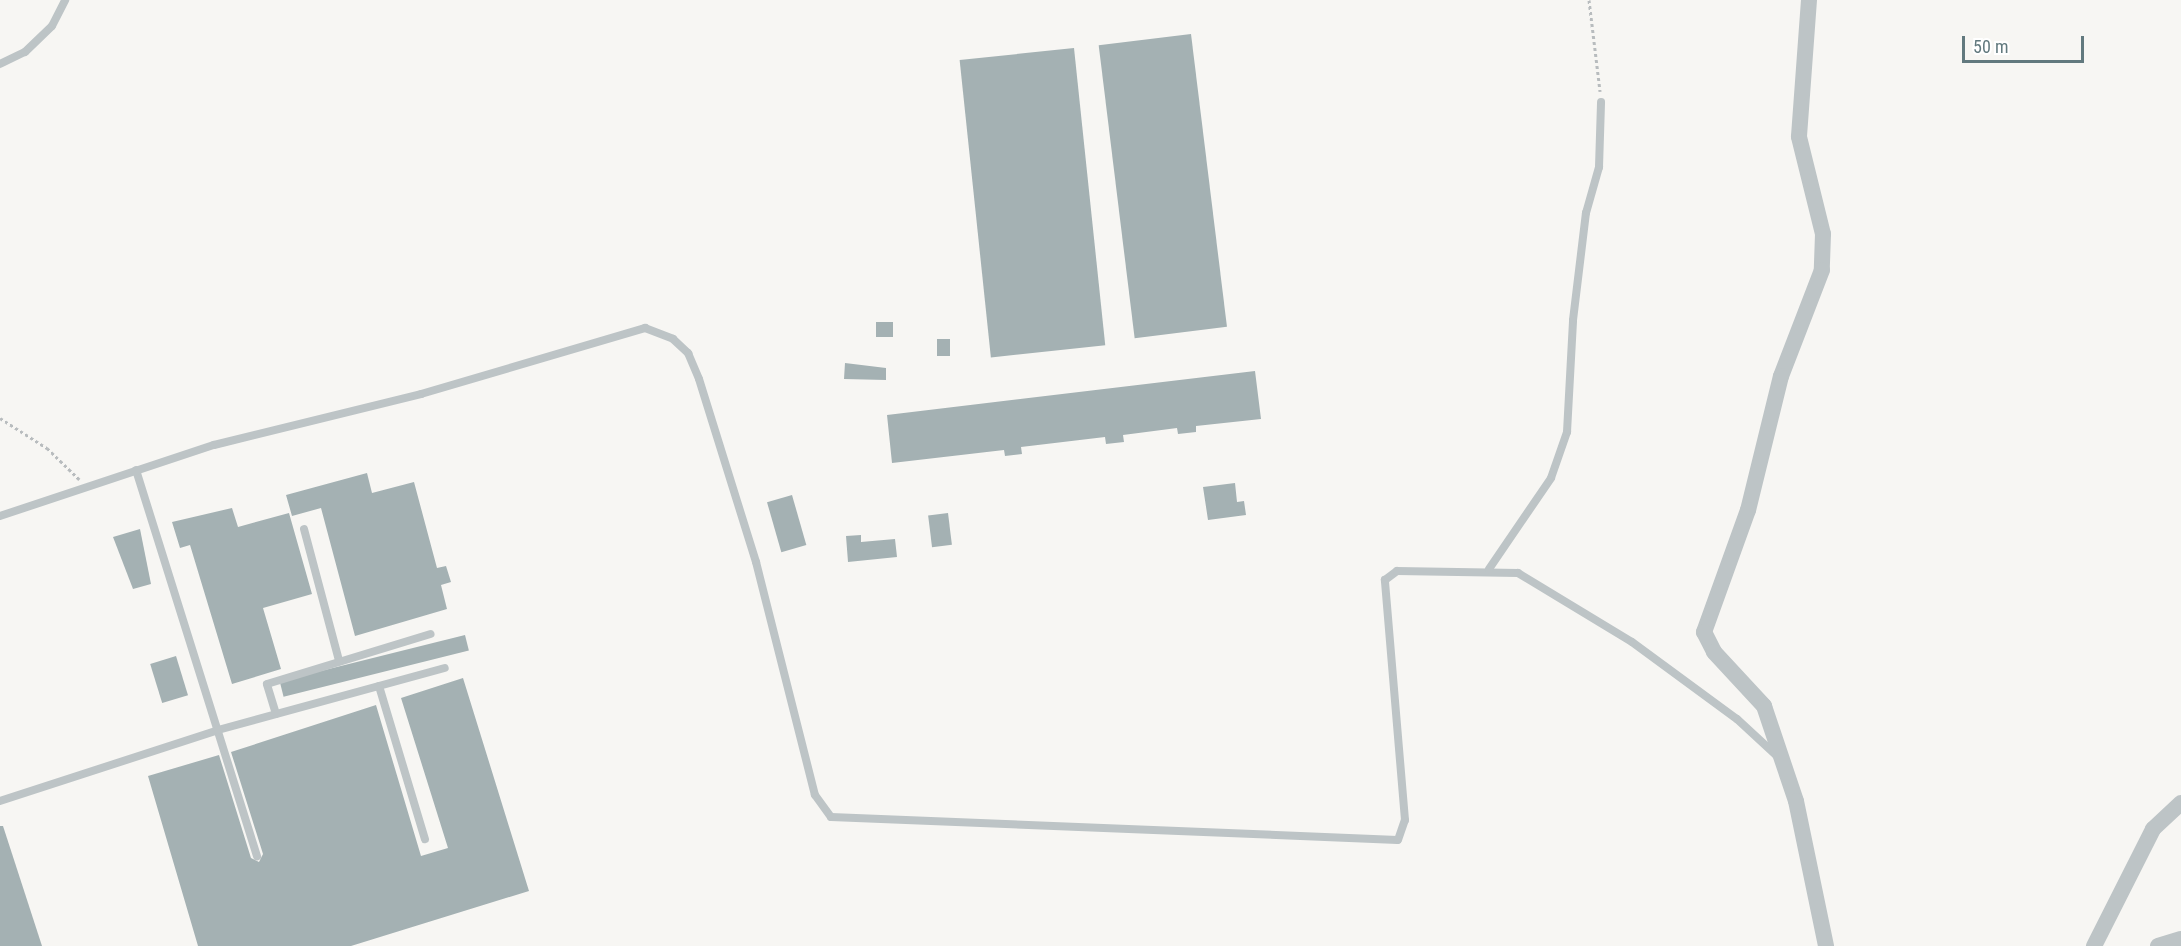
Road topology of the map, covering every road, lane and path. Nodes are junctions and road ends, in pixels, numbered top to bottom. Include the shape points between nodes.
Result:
1 (65, 0) edge
2 (1589, 0) edge
3 (1809, 0) edge
4 (0, 64) edge
5 (1601, 102) joint
6 (0, 418) edge
7 (136, 470) junction
8 (87, 487) junction
9 (0, 516) edge
10 (304, 529) dead end
11 (1489, 569) junction
12 (431, 634) dead end
13 (339, 661) junction
14 (445, 668) dead end
15 (379, 686) junction
16 (276, 714) junction
17 (218, 730) junction
18 (1784, 761) junction
19 (0, 801) edge
20 (2181, 803) edge
21 (425, 839) dead end
22 (257, 856) dead end
23 (2181, 939) edge
24 (1826, 946) edge
25 (2094, 946) edge
26 (2158, 946) edge

1 - 4 lane via 52,26 25,52
2 - 5 path
3 - 18 street via 1799,137 1818,207 1823,263 1781,376 1748,510 1704,632 1714,652 1762,700
5 - 11 lane via 1599,167 1586,213 1573,320 1567,432 1551,478
6 - 8 path via 47,448
7 - 8 lane
7 - 11 lane via 214,444 442,388 632,328 663,333 688,353 699,379 756,562 813,786 831,817 1398,840 1405,820 1385,577 1397,571
7 - 17 lane
8 - 9 lane
10 - 13 lane
11 - 18 lane via 1513,571 1578,607 1737,719
12 - 13 lane
13 - 16 lane via 267,684
14 - 15 lane
15 - 16 lane
15 - 21 lane
16 - 17 lane
17 - 19 lane
17 - 22 lane
18 - 24 street
20 - 25 street via 2153,829
23 - 26 street

